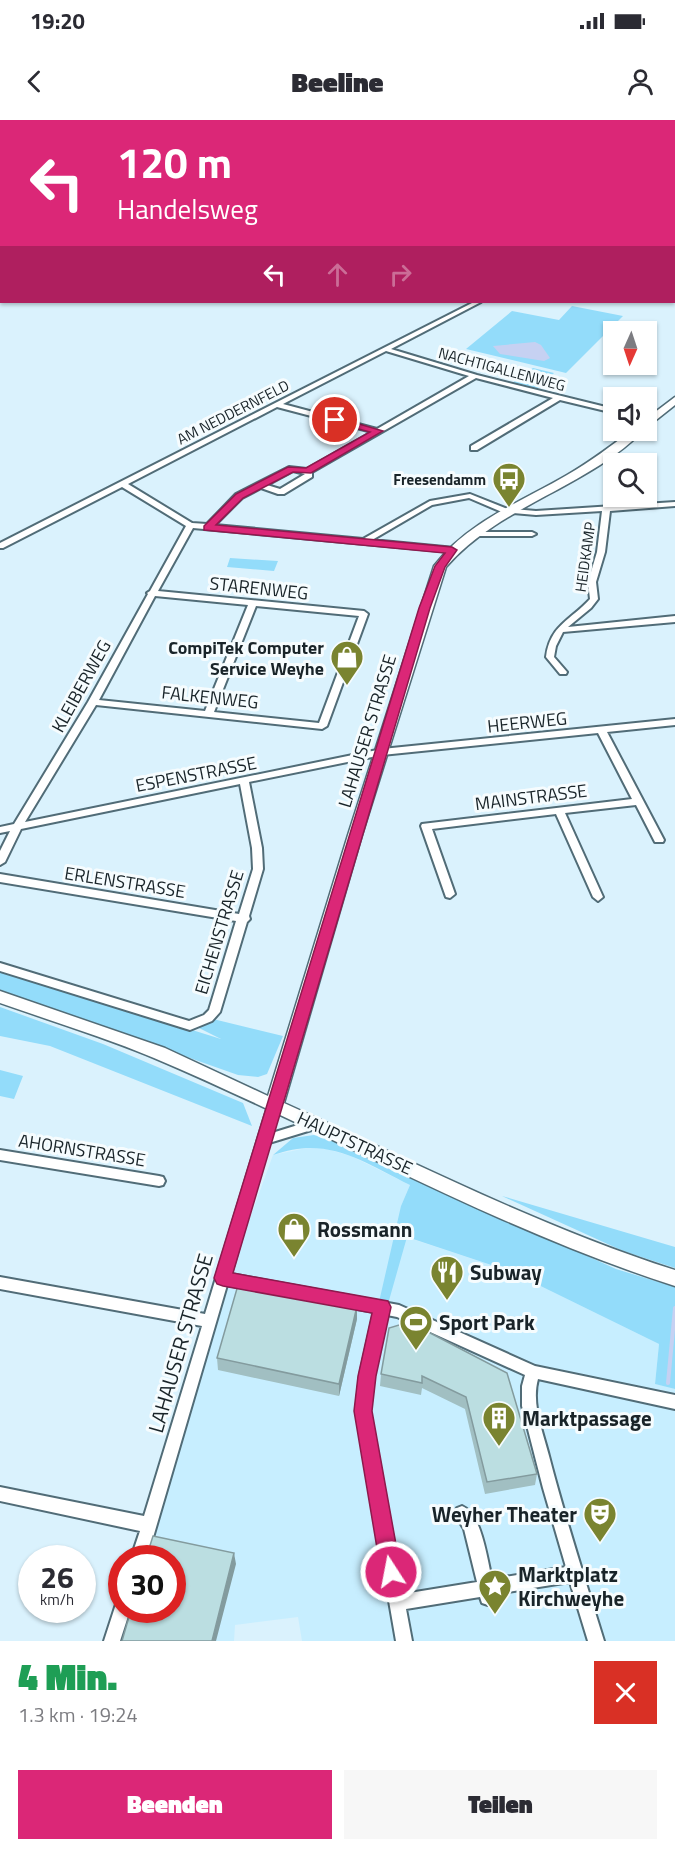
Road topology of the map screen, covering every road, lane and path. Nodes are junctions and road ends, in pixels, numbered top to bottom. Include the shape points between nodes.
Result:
1 (476, 303) edge
2 (385, 349) junction
3 (474, 376) junction
4 (558, 398) junction
5 (675, 400) edge
6 (277, 405) junction
7 (603, 408) edge
8 (657, 415) edge
9 (378, 431) junction
10 (624, 441) edge
11 (474, 448) dead end
12 (308, 471) junction
13 (123, 483) junction
14 (260, 485) junction
15 (675, 504) edge
16 (606, 509) junction
17 (511, 512) junction
18 (190, 525) junction
19 (208, 528) junction
20 (474, 534) junction
21 (532, 534) dead end
22 (365, 541) junction
23 (0, 546) edge
24 (452, 550) junction
25 (152, 593) junction
26 (252, 604) junction
27 (675, 619) edge
28 (561, 630) junction
29 (563, 672) dead end
30 (93, 702) junction
31 (209, 713) junction
32 (675, 722) edge
33 (322, 726) joint
34 (602, 731) junction
35 (382, 752) junction
36 (244, 782) junction
37 (639, 801) junction
38 (559, 810) junction
39 (17, 827) junction
40 (0, 830) edge
41 (659, 840) dead end
42 (0, 862) edge
43 (0, 879) edge
44 (450, 894) dead end
45 (598, 897) dead end
46 (244, 919) junction
47 (0, 967) edge
48 (0, 997) edge
49 (274, 1106) junction
50 (314, 1125) junction
51 (264, 1140) junction
52 (0, 1155) edge
53 (159, 1181) dead end
54 (223, 1278) junction
55 (675, 1278) edge
56 (0, 1283) edge
57 (382, 1307) junction
58 (210, 1321) junction
59 (533, 1372) junction
60 (675, 1402) edge
61 (0, 1494) edge
62 (462, 1514) dead end
63 (149, 1525) junction
64 (143, 1545) edge
65 (576, 1573) junction
66 (486, 1592) junction
67 (396, 1603) junction
68 (118, 1623) edge
69 (112, 1641) edge
70 (404, 1641) edge
71 (596, 1641) edge

1 - 2 street, AM NEDDERNFELD
2 - 3 street, NACHTIGALLENWEG
2 - 6 street, AM NEDDERNFELD
3 - 4 street, NACHTIGALLENWEG
3 - 9 street
4 - 7 street, NACHTIGALLENWEG
4 - 11 street
5 - 8 street
6 - 9 street
6 - 13 street, AM NEDDERNFELD
9 - 12 street
10 - 17 street, LAHAUSER STRASSE via 576,475
12 - 14 street via 292,469
12 - 14 street via 309,475 281,492
13 - 18 street
13 - 23 street, AM NEDDERNFELD
14 - 19 street via 239,496
15 - 16 street
16 - 17 street
16 - 28 street, HEIDKAMP via 601,552 592,582 594,598
17 - 20 street, LAHAUSER STRASSE
17 - 22 street via 470,496 430,503
18 - 19 street
18 - 25 street, KLEIBERWEG
19 - 22 street
20 - 21 street
20 - 24 street, LAHAUSER STRASSE
22 - 24 street
24 - 35 street, LAHAUSER STRASSE via 440,566 425,608
25 - 26 street, STARENWEG
25 - 30 street, KLEIBERWEG
26 - 31 street
26 - 33 street, STARENWEG via 364,614
27 - 28 street
28 - 29 street, HEIDKAMP via 550,642 550,657
30 - 31 street, FALKENWEG
30 - 39 street, KLEIBERWEG
31 - 33 street, FALKENWEG
32 - 34 street, HEERWEG
34 - 35 street, HEERWEG
34 - 37 street
35 - 36 street, ESPENSTRASSE
35 - 49 street, LAHAUSER STRASSE
36 - 39 street, ESPENSTRASSE
36 - 46 street, EICHENSTRASSE via 258,869
37 - 38 street, MAINSTRASSE
37 - 41 street
38 - 44 street, MAINSTRASSE via 426,826
38 - 45 street
39 - 40 street, ESPENSTRASSE
39 - 42 street, KLEIBERWEG
43 - 46 street, ERLENSTRASSE
46 - 47 street, EICHENSTRASSE via 214,1011 190,1026
48 - 49 street, HAUPTSTRASSE via 159,1053
49 - 50 street, HAUPTSTRASSE
49 - 51 street, LAHAUSER STRASSE
50 - 51 street
50 - 55 street, HAUPTSTRASSE via 622,1261
51 - 54 street, LAHAUSER STRASSE
52 - 53 street, AHORNSTRASSE
54 - 57 street
54 - 58 street, LAHAUSER STRASSE
56 - 58 street
57 - 59 street via 414,1317
57 - 67 street via 363,1411
58 - 63 street, LAHAUSER STRASSE
59 - 60 street
59 - 65 street via 529,1406
61 - 63 street
62 - 66 street via 471,1526
63 - 64 street, LAHAUSER STRASSE
65 - 66 street
65 - 71 street
66 - 67 street
67 - 70 street
68 - 69 street

